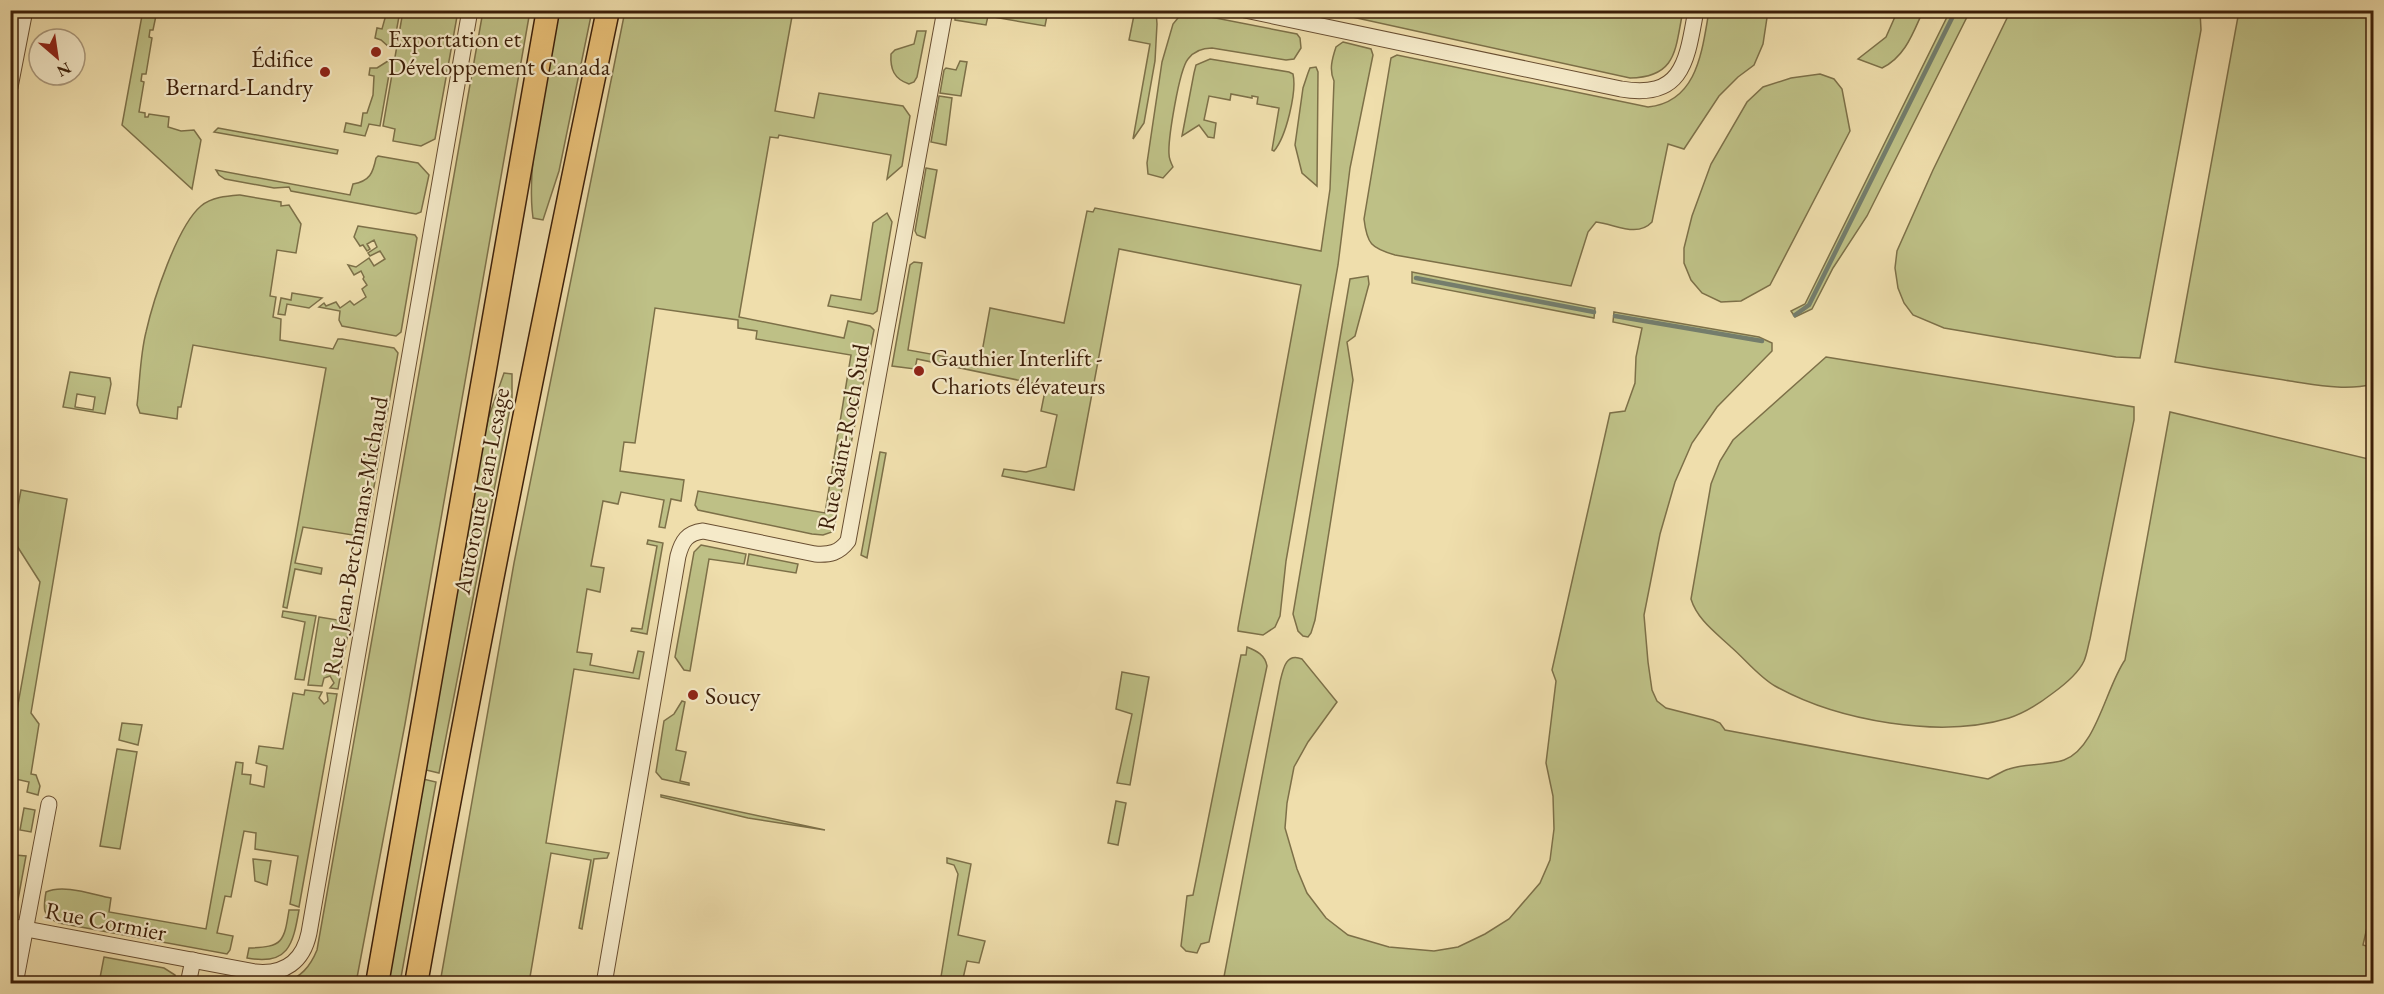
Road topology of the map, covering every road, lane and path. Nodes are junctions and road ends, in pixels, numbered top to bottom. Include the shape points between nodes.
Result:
1 (25, 10) edge
2 (470, 10) edge
3 (548, 10) edge
4 (608, 10) edge
5 (945, 10) edge
6 (1245, 10) edge
7 (1696, 10) edge
8 (10, 87) edge
9 (49, 804) dead end
10 (18, 927) edge
11 (193, 960) junction
12 (15, 984) edge
13 (188, 984) edge
14 (377, 984) edge
15 (416, 984) edge
16 (604, 984) edge

1 - 8 street
2 - 11 street, Rue Jean-Berchmans-Michaud via 307,944 297,960 275,972
3 - 14 highway, Autoroute Jean-Lesage
4 - 15 highway, Autoroute Jean-Lesage via 502,522
5 - 16 street, Rue Saint-Roch Sud via 848,541 839,551 815,554 703,531 684,540 678,556
6 - 7 street via 1642,92 1665,86 1679,74 1687,56
9 - 10 street
10 - 11 street, Rue Cormier
10 - 12 street
11 - 13 street

